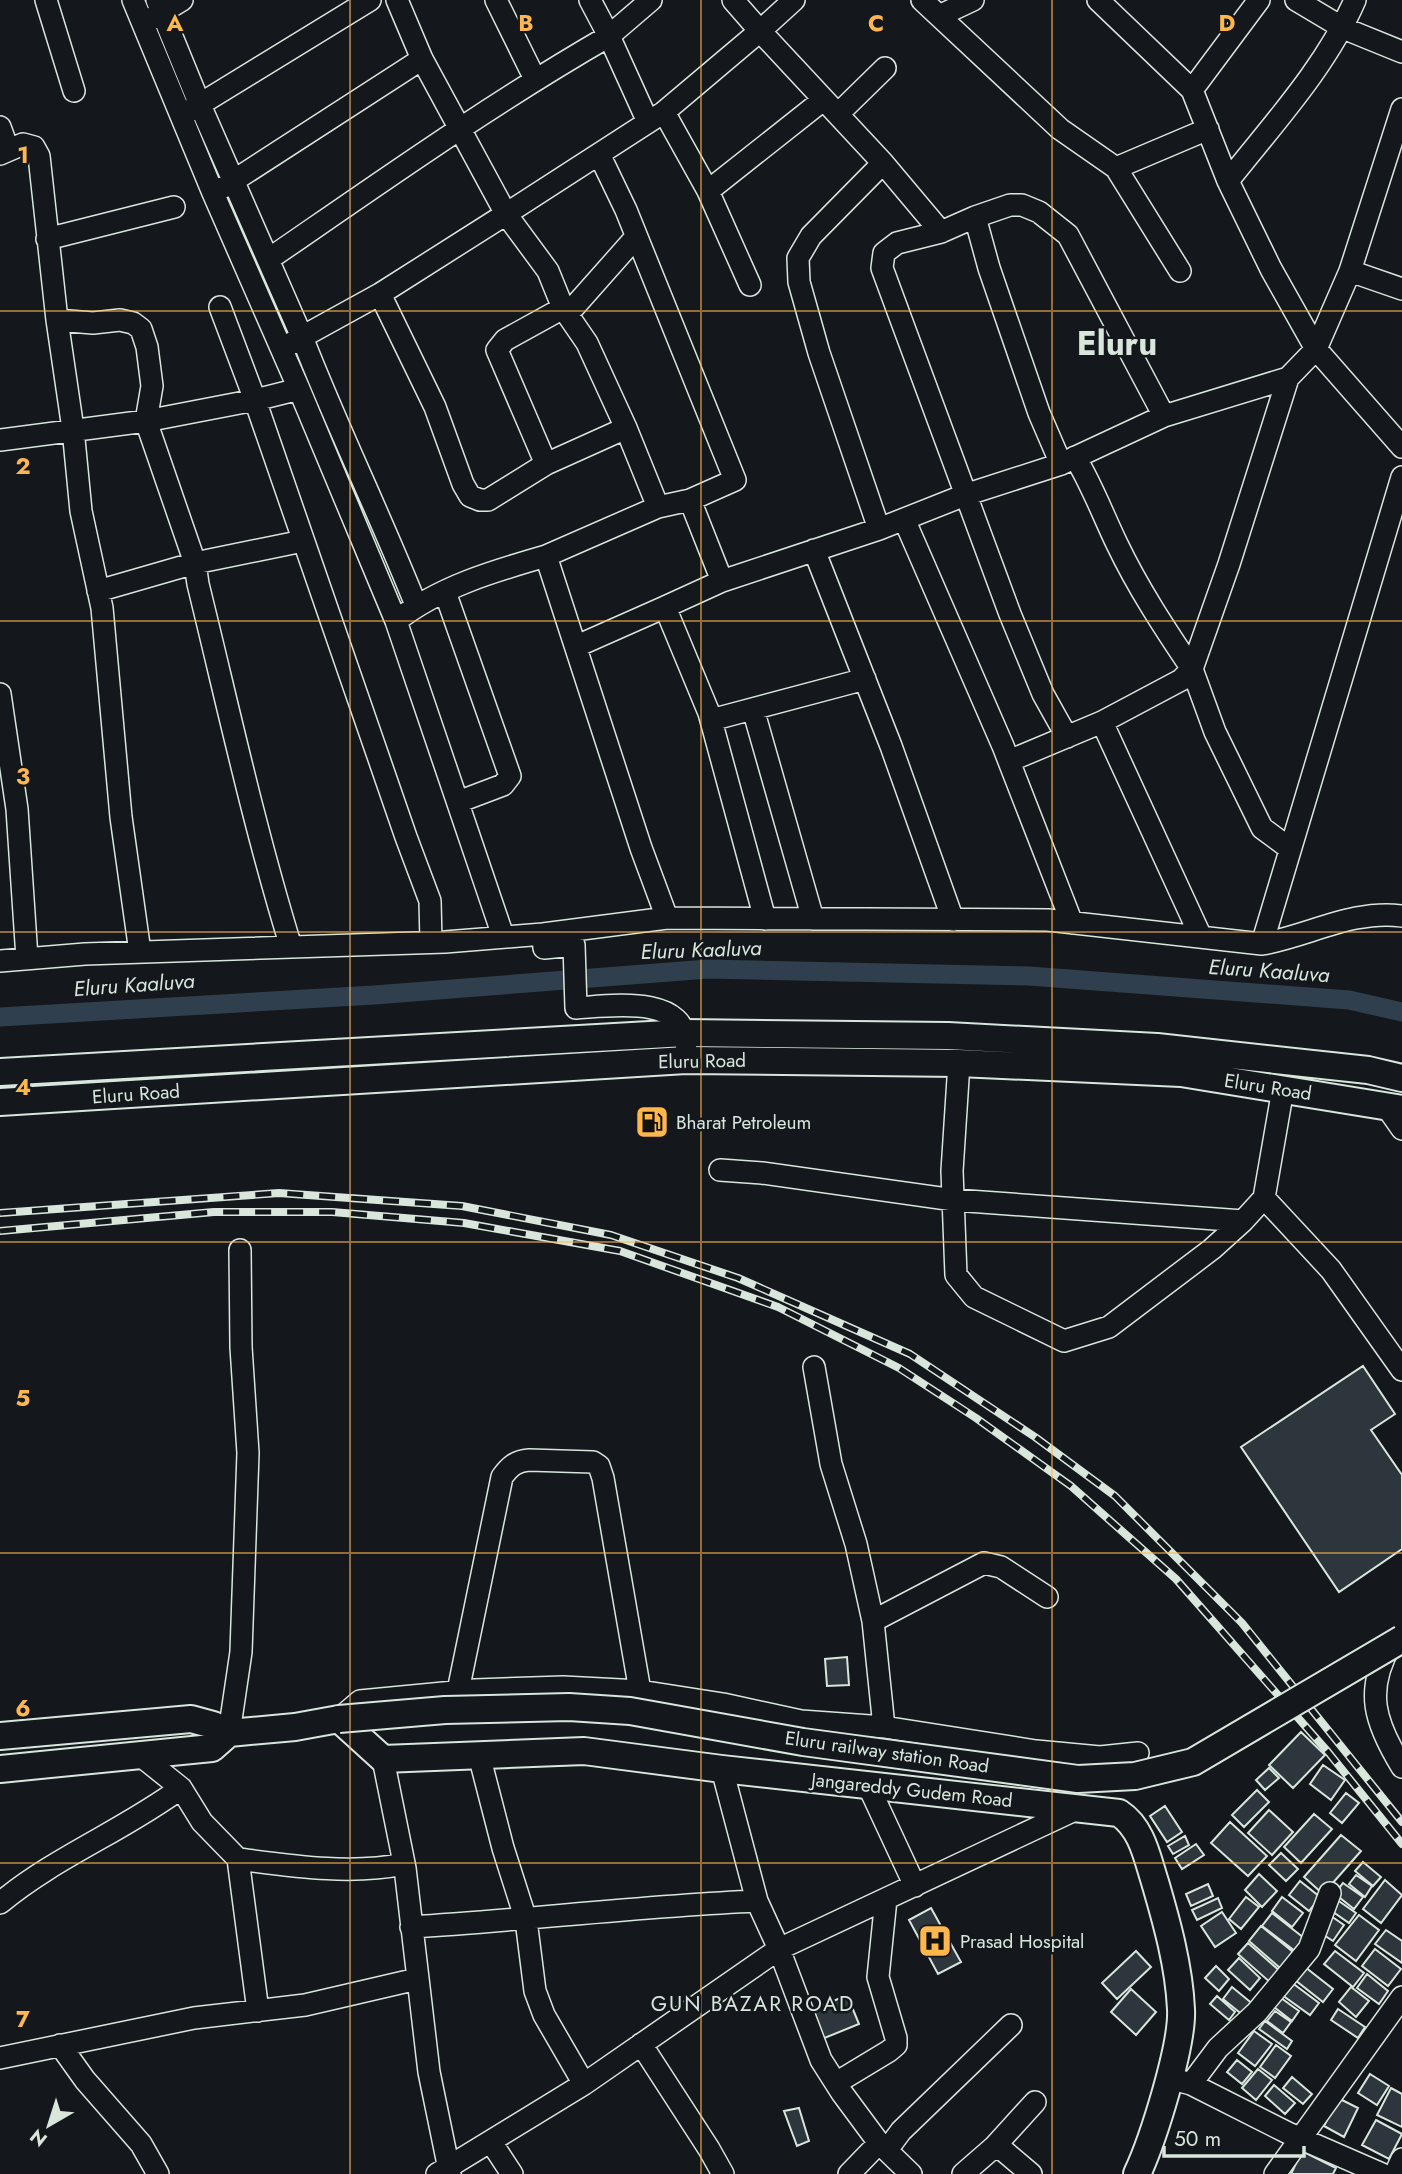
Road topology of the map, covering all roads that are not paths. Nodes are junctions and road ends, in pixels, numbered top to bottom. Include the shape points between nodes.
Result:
1 (46, 0) edge
2 (133, 0) edge
3 (181, 0) edge
4 (370, 0) edge
5 (397, 0) edge
6 (496, 0) edge
7 (590, 0) edge
8 (651, 0) edge
9 (733, 0) edge
10 (794, 0) edge
11 (922, 0) edge
12 (973, 0) edge
13 (1098, 0) edge
14 (1259, 0) edge
15 (1296, 0) edge
16 (1355, 0) edge
17 (159, 6) edge
18 (939, 16) junction
19 (143, 24) junction
20 (1343, 28) junction
21 (760, 31) junction
22 (609, 36) junction
23 (1402, 52) edge
24 (422, 60) junction
25 (885, 68) dead end
26 (534, 79) junction
27 (1192, 90) junction
28 (74, 91) dead end
29 (200, 105) junction
30 (830, 107) junction
31 (1402, 109) edge
32 (181, 116) junction
33 (656, 117) junction
34 (0, 127) edge
35 (461, 127) junction
36 (1208, 129) junction
37 (4, 152) edge
38 (599, 153) junction
39 (883, 163) junction
40 (1116, 168) junction
41 (1228, 181) junction
42 (235, 182) junction
43 (708, 191) junction
44 (213, 193) junction
45 (174, 207) dead end
46 (506, 214) junction
47 (975, 217) junction
48 (941, 232) junction
49 (636, 237) junction
50 (47, 239) junction
51 (269, 259) junction
52 (1180, 271) dead end
53 (1350, 271) junction
54 (750, 285) dead end
55 (1402, 289) edge
56 (380, 293) junction
57 (220, 307) dead end
58 (563, 308) junction
59 (57, 320) junction
60 (302, 337) junction
61 (282, 349) junction
62 (1316, 349) junction
63 (1288, 378) junction
64 (293, 390) junction
65 (260, 399) junction
66 (1164, 416) junction
67 (146, 421) junction
68 (626, 428) junction
69 (74, 429) junction
70 (0, 440) edge
71 (1402, 447) edge
72 (1068, 461) junction
73 (546, 464) junction
74 (1402, 477) edge
75 (965, 495) junction
76 (690, 500) junction
77 (658, 508) junction
78 (904, 519) junction
79 (879, 529) junction
80 (303, 541) junction
81 (814, 550) junction
82 (546, 556) junction
83 (195, 563) junction
84 (722, 581) junction
85 (98, 591) junction
86 (445, 592) junction
87 (416, 605) junction
88 (665, 607) junction
89 (396, 621) junction
90 (577, 646) junction
91 (1192, 669) junction
92 (864, 680) junction
93 (0, 694) edge
94 (753, 709) junction
95 (711, 720) junction
96 (1102, 722) junction
97 (1066, 737) junction
98 (1009, 761) junction
99 (458, 802) junction
100 (1289, 848) junction
101 (1396, 916) edge
102 (667, 918) junction
103 (765, 919) junction
104 (813, 919) junction
105 (953, 920) junction
106 (1072, 923) junction
107 (503, 936) junction
108 (1201, 937) junction
109 (544, 941) junction
110 (438, 942) junction
111 (1262, 944) junction
112 (291, 947) junction
113 (140, 952) junction
114 (27, 958) junction
115 (0, 961) edge
116 (685, 1033) junction
117 (686, 1060) junction
118 (959, 1063) junction
119 (0, 1072) edge
120 (1402, 1078) edge
121 (1283, 1089) junction
122 (0, 1102) edge
123 (1394, 1107) edge
124 (1402, 1129) edge
125 (720, 1170) dead end
126 (1264, 1198) junction
127 (954, 1200) junction
128 (1243, 1221) junction
129 (240, 1250) dead end
130 (814, 1367) dead end
131 (1402, 1370) edge
132 (1046, 1597) dead end
133 (873, 1621) junction
134 (1398, 1638) edge
135 (458, 1691) junction
136 (640, 1692) junction
137 (339, 1719) junction
138 (884, 1727) junction
139 (229, 1734) junction
140 (0, 1735) edge
141 (1138, 1753) dead end
142 (479, 1755) junction
143 (141, 1756) junction
144 (383, 1759) junction
145 (1402, 1767) edge
146 (0, 1769) edge
147 (722, 1769) junction
148 (869, 1785) junction
149 (181, 1788) junction
150 (1079, 1808) junction
151 (238, 1859) junction
152 (387, 1867) junction
153 (915, 1886) junction
154 (1330, 1893) dead end
155 (886, 1899) junction
156 (757, 1901) junction
157 (0, 1903) edge
158 (526, 1920) junction
159 (411, 1927) junction
160 (779, 1949) junction
161 (417, 1979) junction
162 (1402, 1997) edge
163 (258, 2011) junction
164 (1011, 2025) dead end
165 (60, 2045) junction
166 (641, 2045) junction
167 (0, 2058) edge
168 (1180, 2081) junction
169 (836, 2083) junction
170 (583, 2084) junction
171 (1035, 2102) dead end
172 (1299, 2138) junction
173 (491, 2142) junction
174 (883, 2146) junction
175 (994, 2147) junction
176 (1402, 2160) edge
177 (445, 2172) edge
178 (158, 2174) edge
179 (512, 2174) edge
180 (723, 2174) edge
181 (849, 2174) edge
182 (911, 2174) edge
183 (963, 2174) edge
184 (1031, 2174) edge
185 (1137, 2174) edge
186 (1275, 2174) edge
187 (1382, 2174) edge
188 (1395, 2174) edge

1 - 28 street
2 - 19 street
3 - 17 street
4 - 29 street
5 - 24 street
6 - 26 street
7 - 22 street
8 - 22 street
9 - 21 street
10 - 21 street
11 - 18 street
12 - 18 street
13 - 27 street
14 - 27 street
15 - 20 street
16 - 20 street
17 - 19 street
17 - 29 street
18 - 40 street via 1060,129
19 - 32 street
20 - 23 street
20 - 41 street
21 - 30 street
21 - 33 street
22 - 26 street
22 - 33 street
24 - 35 street
24 - 42 street
25 - 30 street
26 - 35 street
27 - 36 street
29 - 32 street
29 - 42 street
30 - 39 street
30 - 43 street
31 - 53 street
32 - 44 street
33 - 38 street
33 - 43 street
34 - 37 street
35 - 46 street
35 - 51 street
36 - 40 street
36 - 41 street
37 - 50 street via 23,144 34,147
38 - 46 street
38 - 49 street
39 - 48 street
39 - 79 street via 811,236 797,258 819,353
40 - 52 street
41 - 62 street
42 - 44 street
42 - 51 street
43 - 54 street
44 - 61 street
45 - 50 street
46 - 56 street
46 - 58 street via 548,271
47 - 48 street
47 - 66 street via 1022,205 1068,234
47 - 72 street via 1039,413
48 - 75 street via 897,243 884,253 882,268
49 - 58 street via 573,307
49 - 76 street via 735,480
50 - 59 street
51 - 60 street
53 - 55 street
53 - 62 street
56 - 60 street
56 - 73 street via 435,407 471,496 488,500
57 - 65 street
58 - 68 street via 587,343
58 - 73 street via 497,349
59 - 67 street via 120,320 141,329 152,386
59 - 69 street
60 - 61 street
60 - 87 street
61 - 64 street
62 - 63 street
62 - 71 street
63 - 66 street
63 - 91 street
64 - 65 street
64 - 89 street
65 - 67 street
65 - 80 street
66 - 72 street
67 - 69 street
67 - 83 street
68 - 73 street
68 - 77 street
69 - 70 street
69 - 85 street via 81,511
72 - 75 street
72 - 91 street via 1093,487 1118,546
74 - 100 street
75 - 78 street
75 - 97 street via 1043,694
76 - 77 street
76 - 84 street
77 - 82 street
78 - 79 street
78 - 98 street
79 - 81 street
80 - 83 street
80 - 110 street via 426,888
81 - 84 street
81 - 92 street
82 - 86 street via 492,571
82 - 90 street
83 - 85 street
83 - 112 street via 241,767
84 - 88 street
85 - 113 street
86 - 87 street
86 - 99 street via 510,776 503,785
87 - 89 street
88 - 90 street
88 - 95 street
89 - 99 street
90 - 102 street
91 - 96 street via 1181,681
91 - 100 street via 1215,732 1262,828
92 - 94 street
92 - 105 street
93 - 114 street via 17,808
94 - 95 street
94 - 104 street
95 - 103 street
96 - 97 street
96 - 108 street
97 - 98 street
98 - 106 street
99 - 107 street
100 - 111 street
101 - 111 street via 1354,918
102 - 103 street
102 - 109 street
103 - 104 street
104 - 105 street
105 - 106 street
106 - 108 street
107 - 109 street
107 - 110 street
108 - 111 street
109 - 116 street via 574,946 576,1008 656,1007 678,1022
110 - 112 street
112 - 113 street
113 - 114 street
114 - 115 street
116 - 117 street
116 - 119 main road, Eluru Road
116 - 120 main road, Eluru Road via 948,1036 1157,1047 1368,1070
117 - 118 main road, Eluru Road
117 - 122 main road, Eluru Road
118 - 121 main road, Eluru Road via 1181,1073
118 - 127 street
121 - 123 main road, Eluru Road
121 - 126 street
123 - 124 street
125 - 127 street
126 - 128 street
126 - 131 street via 1331,1270
127 - 128 street
127 - 128 street via 956,1275 963,1286 974,1297 1064,1341 1109,1327
129 - 139 street via 248,1453 241,1652
130 - 133 street via 831,1464
132 - 133 street via 1001,1567 984,1563
133 - 138 street
134 - 137 main road, Eluru railway station Road, bridge via 1193,1762 1135,1776 1078,1779 803,1742 630,1712 569,1707
134 - 145 street via 1378,1670 1374,1698 1384,1733
135 - 136 street via 563,1687
135 - 136 street via 502,1477 510,1466 529,1460 593,1462 598,1466
135 - 137 street via 360,1701
136 - 138 street via 801,1721
137 - 139 main road
137 - 144 main road
138 - 141 street via 1036,1751 1100,1757
139 - 140 main road via 191,1719
139 - 143 main road via 212,1748
142 - 144 main road, Jangareddy Gudem Road
142 - 147 main road, Jangareddy Gudem Road via 584,1751
142 - 158 street
143 - 146 main road
143 - 149 street
144 - 152 street
147 - 148 main road, Jangareddy Gudem Road
147 - 156 street
148 - 150 main road, Jangareddy Gudem Road
148 - 153 street
149 - 151 street via 202,1822
149 - 157 street via 148,1812 25,1882
150 - 153 street
150 - 168 main road, Jangareddy Gudem Road via 1119,1813 1135,1826 1146,1851 1178,1976
151 - 152 street via 283,1865
151 - 163 street
152 - 159 street
153 - 155 street
154 - 168 street via 1309,1949 1256,2012
155 - 160 street
155 - 169 street via 878,1977 896,2045
156 - 158 street via 638,1907
156 - 160 street
158 - 159 street
158 - 170 street via 535,1991
159 - 161 street
160 - 166 street
160 - 169 street via 821,2060
161 - 163 street
161 - 177 street
162 - 172 street
163 - 165 street via 194,2018
164 - 174 street
165 - 167 street
165 - 178 street via 141,2144
166 - 170 street
166 - 180 street
168 - 172 street
168 - 185 main road, Jangareddy Gudem Road
169 - 174 street
170 - 173 street
171 - 175 street
172 - 186 street
172 - 187 street
173 - 177 street
173 - 179 street
174 - 181 street
174 - 182 street
175 - 183 street
175 - 184 street
176 - 188 street

